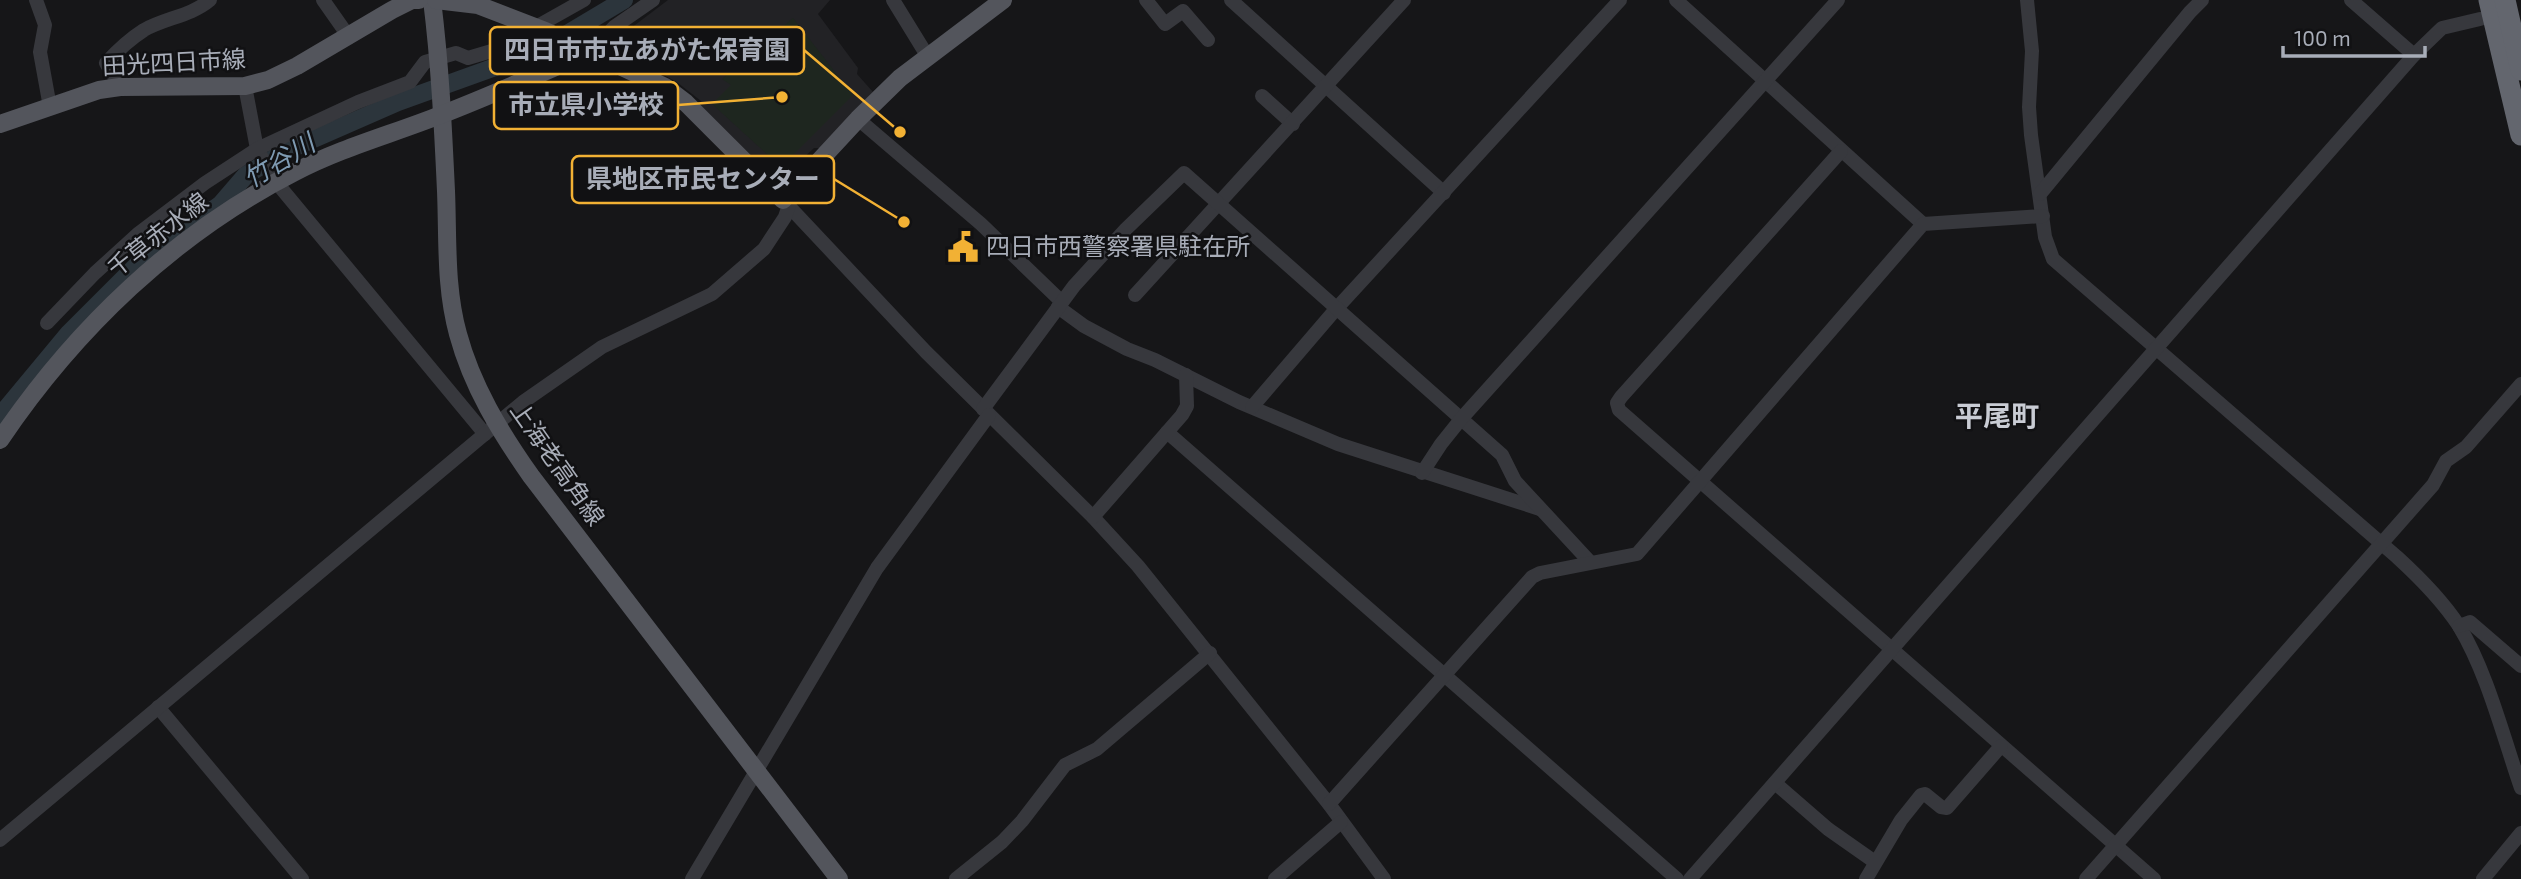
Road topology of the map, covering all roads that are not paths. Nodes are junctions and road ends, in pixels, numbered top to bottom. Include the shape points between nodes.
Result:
1 (36, 0) edge
2 (210, 0) edge
3 (323, 0) edge
4 (419, 0) edge
5 (434, 0) edge
6 (584, 0) edge
7 (653, 0) edge
8 (893, 0) edge
9 (1003, 0) edge
10 (1146, 0) edge
11 (1231, 0) edge
12 (1404, 0) edge
13 (1620, 0) edge
14 (1676, 0) edge
15 (1838, 0) edge
16 (2027, 0) edge
17 (2202, 0) edge
18 (2351, 0) edge
19 (2504, 0) edge
20 (1184, 5) edge
21 (2485, 9) edge
22 (541, 29) junction
23 (349, 37) junction
24 (1208, 40) dead end
25 (586, 50) junction
26 (2414, 55) junction
27 (928, 57) junction
28 (439, 58) junction
29 (2521, 70) edge
30 (1765, 81) junction
31 (245, 86) junction
32 (1327, 86) junction
33 (120, 87) junction
34 (1262, 96) dead end
35 (50, 107) junction
36 (442, 109) junction
37 (858, 119) junction
38 (0, 124) edge
39 (1293, 124) junction
40 (2521, 135) edge
41 (257, 149) junction
42 (1841, 151) junction
43 (274, 179) junction
44 (1444, 193) junction
45 (2040, 194) junction
46 (786, 203) junction
47 (1221, 204) junction
48 (2043, 216) junction
49 (1923, 225) junction
50 (1135, 295) dead end
51 (1060, 304) junction
52 (1336, 309) junction
53 (47, 323) dead end
54 (2156, 350) junction
55 (1186, 374) junction
56 (2521, 384) edge
57 (1252, 407) junction
58 (986, 412) junction
59 (1461, 419) junction
60 (491, 429) junction
61 (1167, 432) junction
62 (0, 440) edge
63 (1422, 473) junction
64 (1701, 482) junction
65 (1541, 509) junction
66 (1093, 517) junction
67 (2381, 544) junction
68 (1590, 562) junction
69 (2459, 626) junction
70 (1892, 651) junction
71 (1210, 653) junction
72 (2521, 666) edge
73 (1444, 675) junction
74 (158, 707) junction
75 (2001, 746) junction
76 (756, 770) junction
77 (1775, 783) junction
78 (2521, 788) edge
79 (1329, 804) junction
80 (1341, 822) junction
81 (2521, 833) edge
82 (0, 840) edge
83 (2115, 846) junction
84 (1875, 862) junction
85 (302, 879) edge
86 (692, 879) edge
87 (839, 879) edge
88 (956, 879) edge
89 (1275, 879) edge
90 (1384, 879) edge
91 (1677, 879) edge
92 (1690, 879) edge
93 (1867, 879) edge
94 (2086, 879) edge
95 (2154, 879) edge
96 (2483, 879) edge

1 - 35 street via 45,25 40,52
2 - 33 street via 145,29 120,49 106,63
3 - 23 street
4 - 23 main road, 田光四日市線 via 392,10
5 - 22 main road via 478,5
5 - 28 main road, 上海老高角線
6 - 22 street
7 - 25 street
8 - 27 street
9 - 27 main road
10 - 20 street via 1165,24
11 - 32 street
12 - 32 street
13 - 44 street
14 - 30 street
15 - 30 street
16 - 45 street via 2032,51 2029,107
17 - 45 street
18 - 26 street
19 - 29 highway
20 - 24 street
21 - 26 street via 2442,28
21 - 40 highway
22 - 25 main road
22 - 28 street via 473,57 456,52
23 - 31 main road, 田光四日市線 via 268,80
25 - 36 main road, 千草赤水線
25 - 46 main road via 676,94
26 - 54 street
27 - 37 main road
28 - 36 main road, 上海老高角線
28 - 41 street via 425,62 410,82
30 - 42 street
30 - 59 street
31 - 33 main road, 田光四日市線
31 - 41 street
32 - 39 street
32 - 44 street
33 - 35 main road, 田光四日市線
34 - 39 street
35 - 38 main road, 田光四日市線
36 - 43 main road, 千草赤水線
36 - 60 main road, 上海老高角線 via 453,313
37 - 46 main road
37 - 51 street via 981,224
39 - 47 street
41 - 43 street
41 - 53 street via 139,233
42 - 49 street
42 - 64 street via 1617,403 1619,410
43 - 60 street
43 - 62 main road, 千草赤水線 via 200,230 103,312
44 - 52 street
45 - 48 street
46 - 58 street
46 - 60 street via 785,217 764,249 712,294 602,347 555,377
47 - 50 street
47 - 51 street via 1184,173 1126,229
47 - 52 street
48 - 49 street
48 - 54 street via 2053,259
49 - 64 street
51 - 55 street via 1084,326
51 - 58 street
52 - 57 street
52 - 59 street
54 - 67 street
54 - 70 street
55 - 57 street
55 - 61 street via 1187,406
56 - 67 street via 2466,447 2446,461 2433,485
57 - 63 street
58 - 66 street
58 - 76 street via 877,568
59 - 63 street
59 - 65 street via 1502,455 1515,481
60 - 74 street
60 - 76 main road, 上海老高角線
61 - 66 street
61 - 73 street
63 - 65 street
64 - 68 street via 1637,554
64 - 70 street
65 - 68 street
66 - 71 street
67 - 69 street via 2424,582
67 - 83 street
68 - 73 street via 1532,577
69 - 72 street via 2470,622
69 - 78 street via 2479,667
70 - 75 street
70 - 77 street
71 - 79 street
71 - 88 street via 1097,749 1065,765 1002,842
73 - 79 street
73 - 91 street
74 - 82 street
74 - 85 street
75 - 83 street
75 - 84 street via 1947,808 1921,794
76 - 86 street
76 - 87 main road, 上海老高角線
77 - 84 street
77 - 92 street
79 - 80 street
80 - 89 street
80 - 90 street
81 - 96 street
83 - 94 street
83 - 95 street
84 - 93 street

